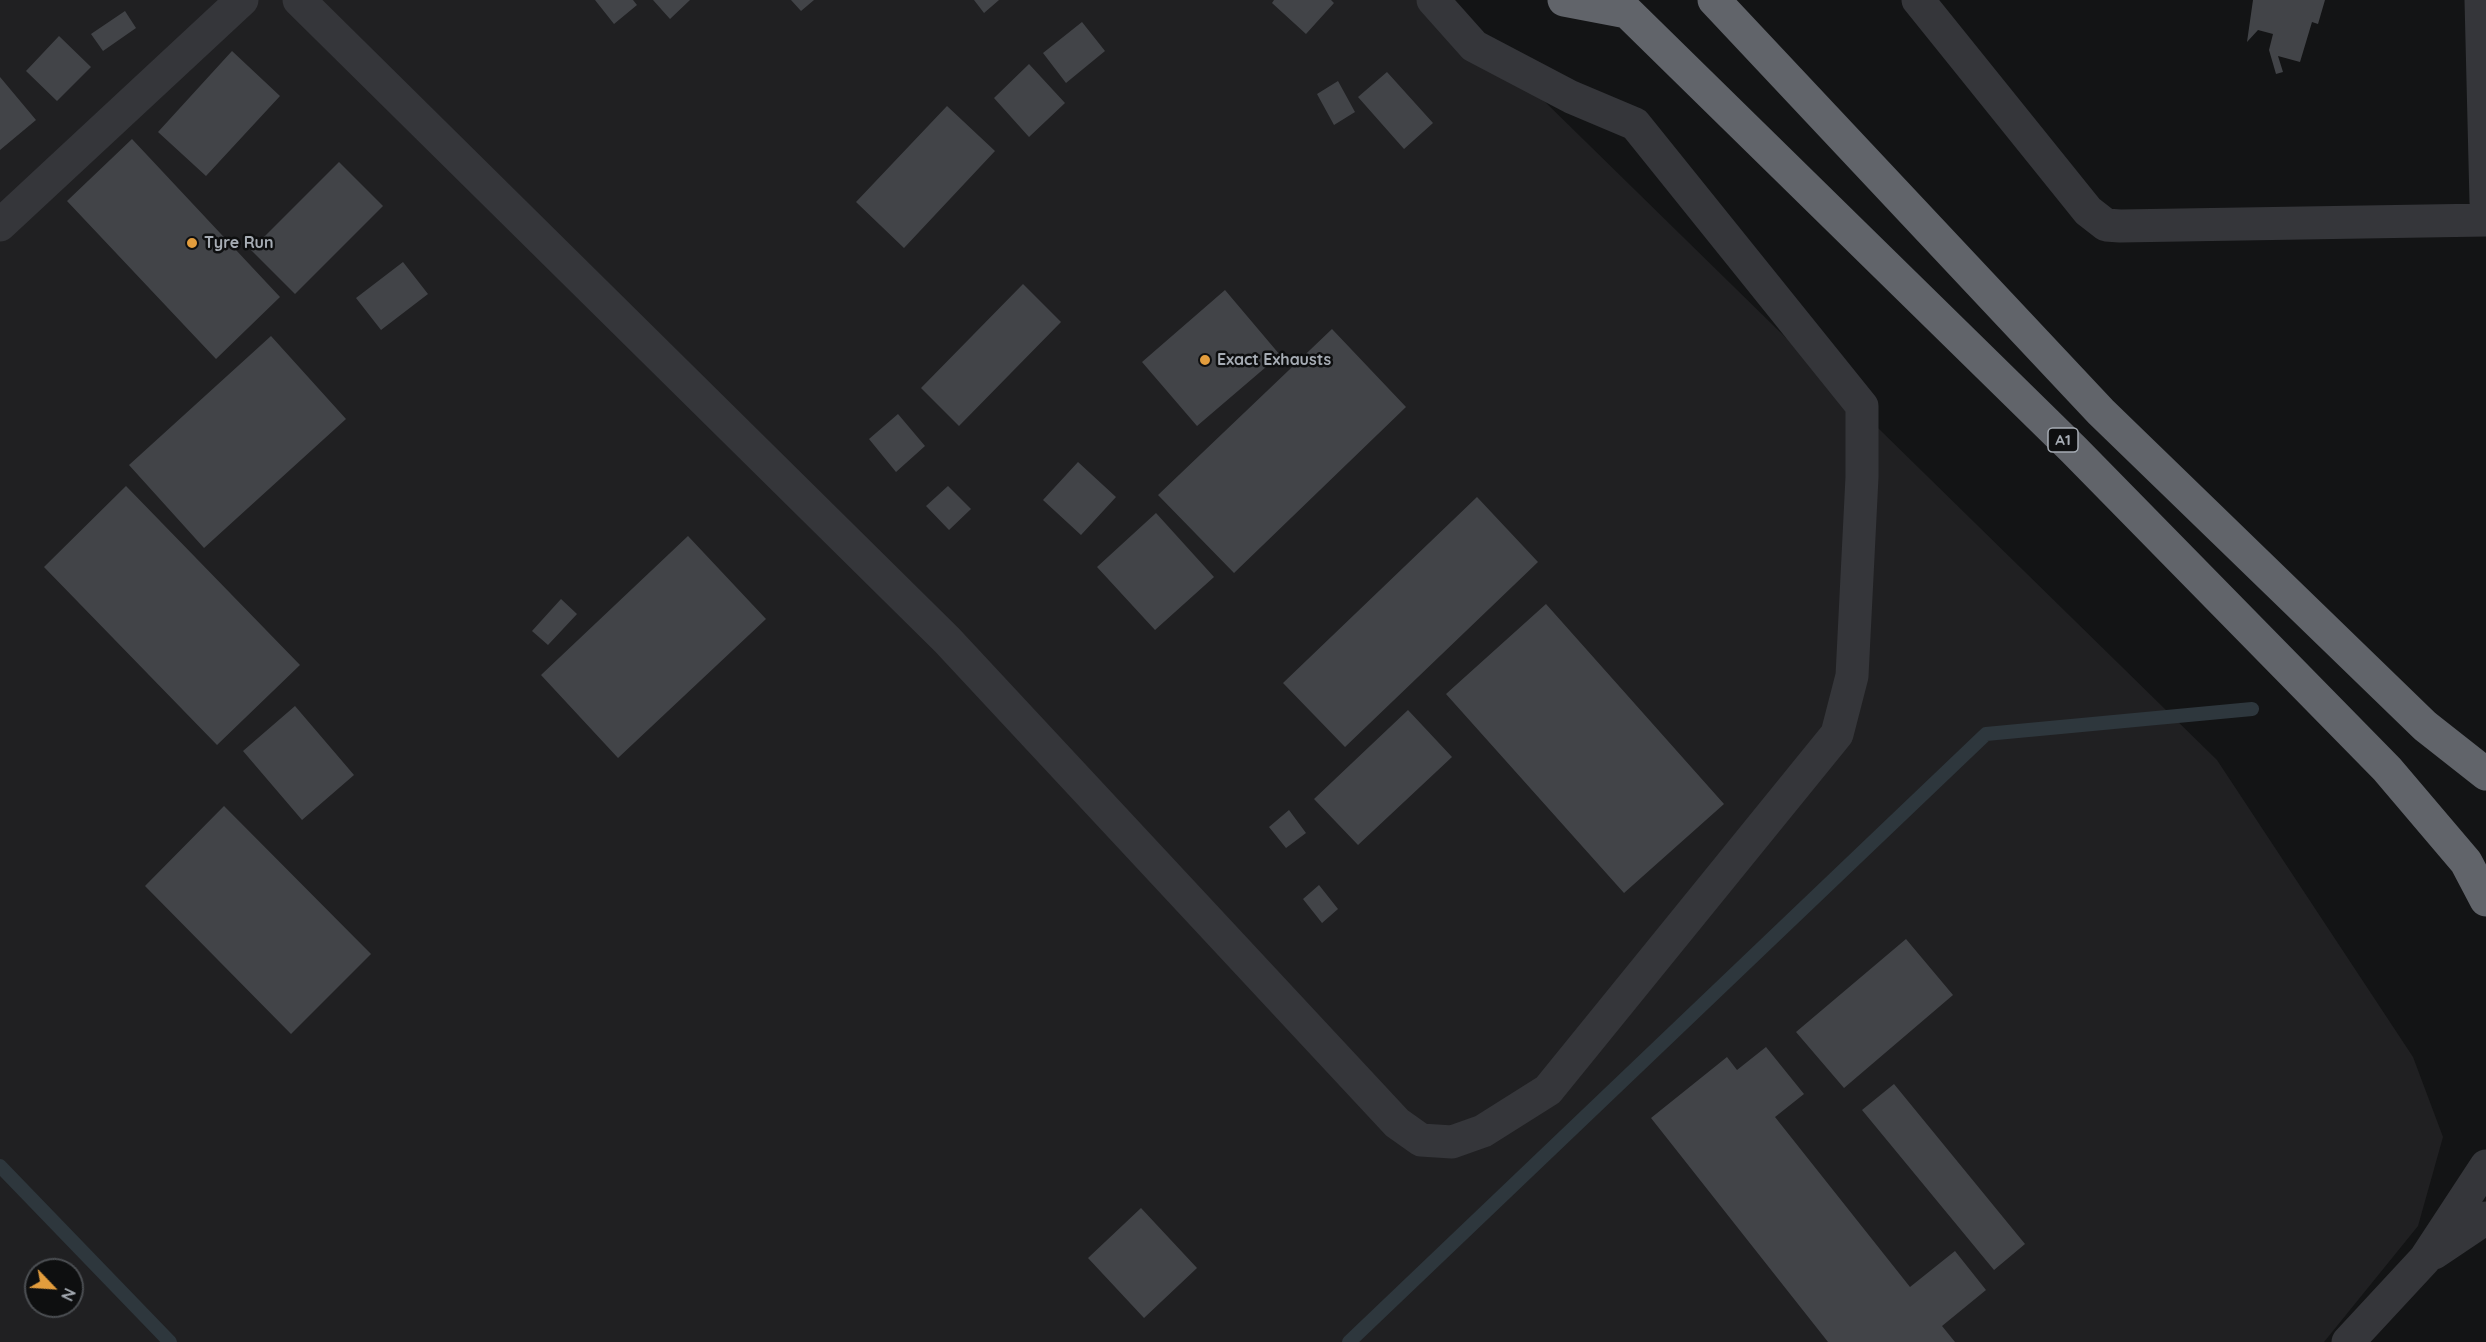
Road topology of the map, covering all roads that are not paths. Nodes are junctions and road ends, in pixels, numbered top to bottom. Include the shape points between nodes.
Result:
1 (242, 0) edge
2 (299, 0) edge
3 (1433, 0) edge
4 (1564, 0) edge
5 (1714, 0) edge
6 (1918, 0) edge
7 (2481, 0) edge
8 (1621, 6) edge
9 (2486, 202) edge
10 (2486, 220) edge
11 (0, 225) edge
12 (2486, 774) edge
13 (2486, 900) edge
14 (2486, 1166) edge
15 (2486, 1218) edge
16 (2425, 1259) junction
17 (2348, 1342) edge

1 - 11 street
2 - 3 street via 947,640 1396,1124 1421,1140 1452,1142 1483,1131 1548,1090 1837,734 1852,676 1862,406 1635,124 1571,97 1474,46
4 - 8 highway
5 - 12 highway via 2101,412 2425,726
6 - 10 street via 2088,211 2106,225
7 - 9 street
8 - 13 highway, A1 via 2074,450 2387,769 2466,862
14 - 16 street
15 - 16 street
16 - 17 street

